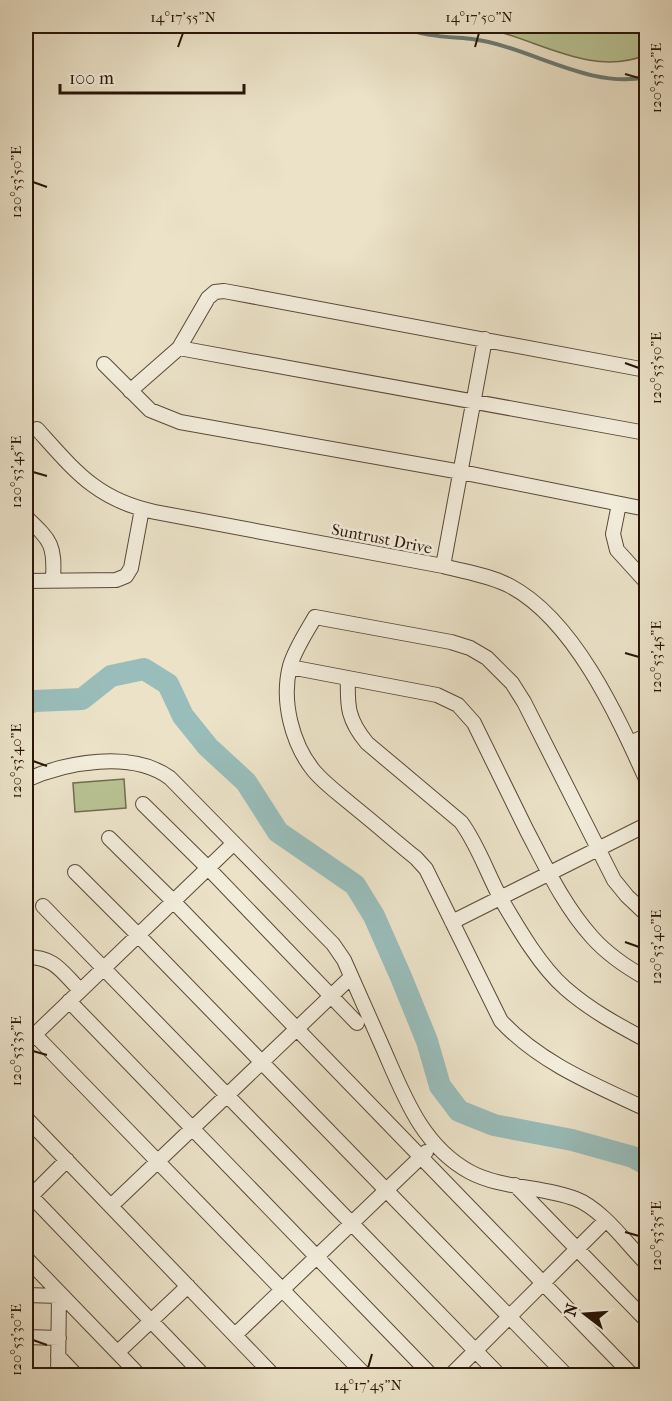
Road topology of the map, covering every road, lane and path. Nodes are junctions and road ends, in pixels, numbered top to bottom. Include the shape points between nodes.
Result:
1 (485, 339) junction
2 (179, 348) junction
3 (104, 364) dead end
4 (646, 370) edge
5 (130, 391) junction
6 (474, 401) junction
7 (37, 429) dead end
8 (646, 433) edge
9 (461, 472) junction
10 (619, 504) junction
11 (142, 509) junction
12 (646, 509) edge
13 (26, 517) edge
14 (443, 566) junction
15 (53, 580) junction
16 (26, 581) edge
17 (646, 582) edge
18 (290, 667) junction
19 (348, 678) junction
20 (646, 736) edge
21 (630, 743) junction
22 (646, 779) edge
23 (26, 780) edge
24 (143, 804) dead end
25 (646, 825) edge
26 (109, 838) dead end
27 (234, 843) junction
28 (598, 849) junction
29 (208, 868) junction
30 (75, 872) dead end
31 (549, 873) junction
32 (501, 898) junction
33 (173, 901) junction
34 (43, 906) dead end
35 (646, 914) edge
36 (452, 922) junction
37 (138, 935) junction
38 (26, 957) edge
39 (103, 969) junction
40 (351, 977) junction
41 (646, 978) edge
42 (80, 990) junction
43 (331, 996) junction
44 (69, 1001) junction
45 (357, 1023) dead end
46 (297, 1029) junction
47 (30, 1039) edge
48 (646, 1040) edge
49 (262, 1062) junction
50 (227, 1096) junction
51 (646, 1109) edge
52 (26, 1118) edge
53 (193, 1129) junction
54 (434, 1145) junction
55 (421, 1157) junction
56 (67, 1161) junction
57 (158, 1162) junction
58 (515, 1185) junction
59 (387, 1190) junction
60 (28, 1199) edge
61 (111, 1206) junction
62 (605, 1221) junction
63 (352, 1223) junction
64 (578, 1249) junction
65 (317, 1257) junction
66 (26, 1258) edge
67 (646, 1263) edge
68 (543, 1283) junction
69 (188, 1286) junction
70 (282, 1290) junction
71 (59, 1294) junction
72 (26, 1295) edge
73 (509, 1316) junction
74 (151, 1320) junction
75 (646, 1320) edge
76 (235, 1335) junction
77 (26, 1337) edge
78 (58, 1338) junction
79 (475, 1350) junction
80 (118, 1352) junction
81 (58, 1356) junction
82 (58, 1376) edge
83 (77, 1376) edge
84 (140, 1376) edge
85 (204, 1376) edge
86 (274, 1376) edge
87 (366, 1376) edge
88 (432, 1376) edge
89 (450, 1376) edge
90 (500, 1376) edge
91 (567, 1376) edge
92 (633, 1376) edge

1 - 2 street via 224,291 208,298
1 - 4 street
1 - 6 street
2 - 5 street
2 - 6 street
3 - 5 street
5 - 9 street via 150,410 180,422
6 - 8 street
6 - 9 street
7 - 11 street, Suntrust Drive via 88,482 106,495
9 - 10 street
9 - 14 street
10 - 12 street
10 - 17 street via 613,534 617,550
11 - 14 street, Suntrust Drive
11 - 15 street via 131,568 126,576 116,580
13 - 15 street via 42,532 54,554
14 - 21 street, Suntrust Drive via 508,585 550,616 586,663
15 - 16 street
18 - 19 street
18 - 28 street via 315,617 451,642 487,658 518,693
18 - 36 street via 289,708 303,755 326,783 421,864
19 - 31 street via 437,695 466,712
19 - 32 street via 347,706 357,732 461,822
20 - 21 street
21 - 22 street, Suntrust Drive
23 - 27 street via 45,771 112,761 151,767 170,778
24 - 29 street
25 - 28 street
26 - 33 street
27 - 29 street
27 - 40 street via 333,944
28 - 31 street
28 - 35 street via 614,879
29 - 33 street
29 - 43 street
30 - 37 street
31 - 32 street
31 - 41 street via 592,937 622,964
32 - 36 street
32 - 48 street via 564,988
33 - 37 street
33 - 46 street
34 - 39 street
36 - 51 street via 501,1021 514,1034 579,1078
37 - 39 street
37 - 49 street
38 - 42 street via 50,961
39 - 42 street
39 - 50 street
40 - 43 street
40 - 54 street via 407,1103
42 - 44 street
43 - 45 street
43 - 46 street
44 - 47 street
44 - 53 street
46 - 49 street
46 - 55 street
47 - 57 street
49 - 50 street
49 - 59 street
50 - 53 street
50 - 63 street
52 - 56 street
53 - 57 street
53 - 65 street
54 - 55 street
54 - 58 street via 472,1173
55 - 59 street
55 - 68 street
56 - 60 street
56 - 61 street
57 - 61 street
57 - 70 street
58 - 62 street via 577,1200
58 - 64 street
59 - 63 street
59 - 73 street
60 - 74 street
61 - 69 street
62 - 64 street
62 - 67 street
63 - 65 street
63 - 79 street
64 - 68 street
64 - 75 street
65 - 70 street
65 - 88 street
66 - 71 street
68 - 73 street
68 - 92 street
69 - 74 street
69 - 76 street
70 - 76 street
70 - 87 street
71 - 72 street
71 - 78 street
71 - 80 street
73 - 79 street
73 - 91 street
74 - 80 street
74 - 85 street
76 - 86 street
77 - 78 street
78 - 81 street
79 - 89 street
79 - 90 street
80 - 84 street
81 - 82 street
81 - 83 street

